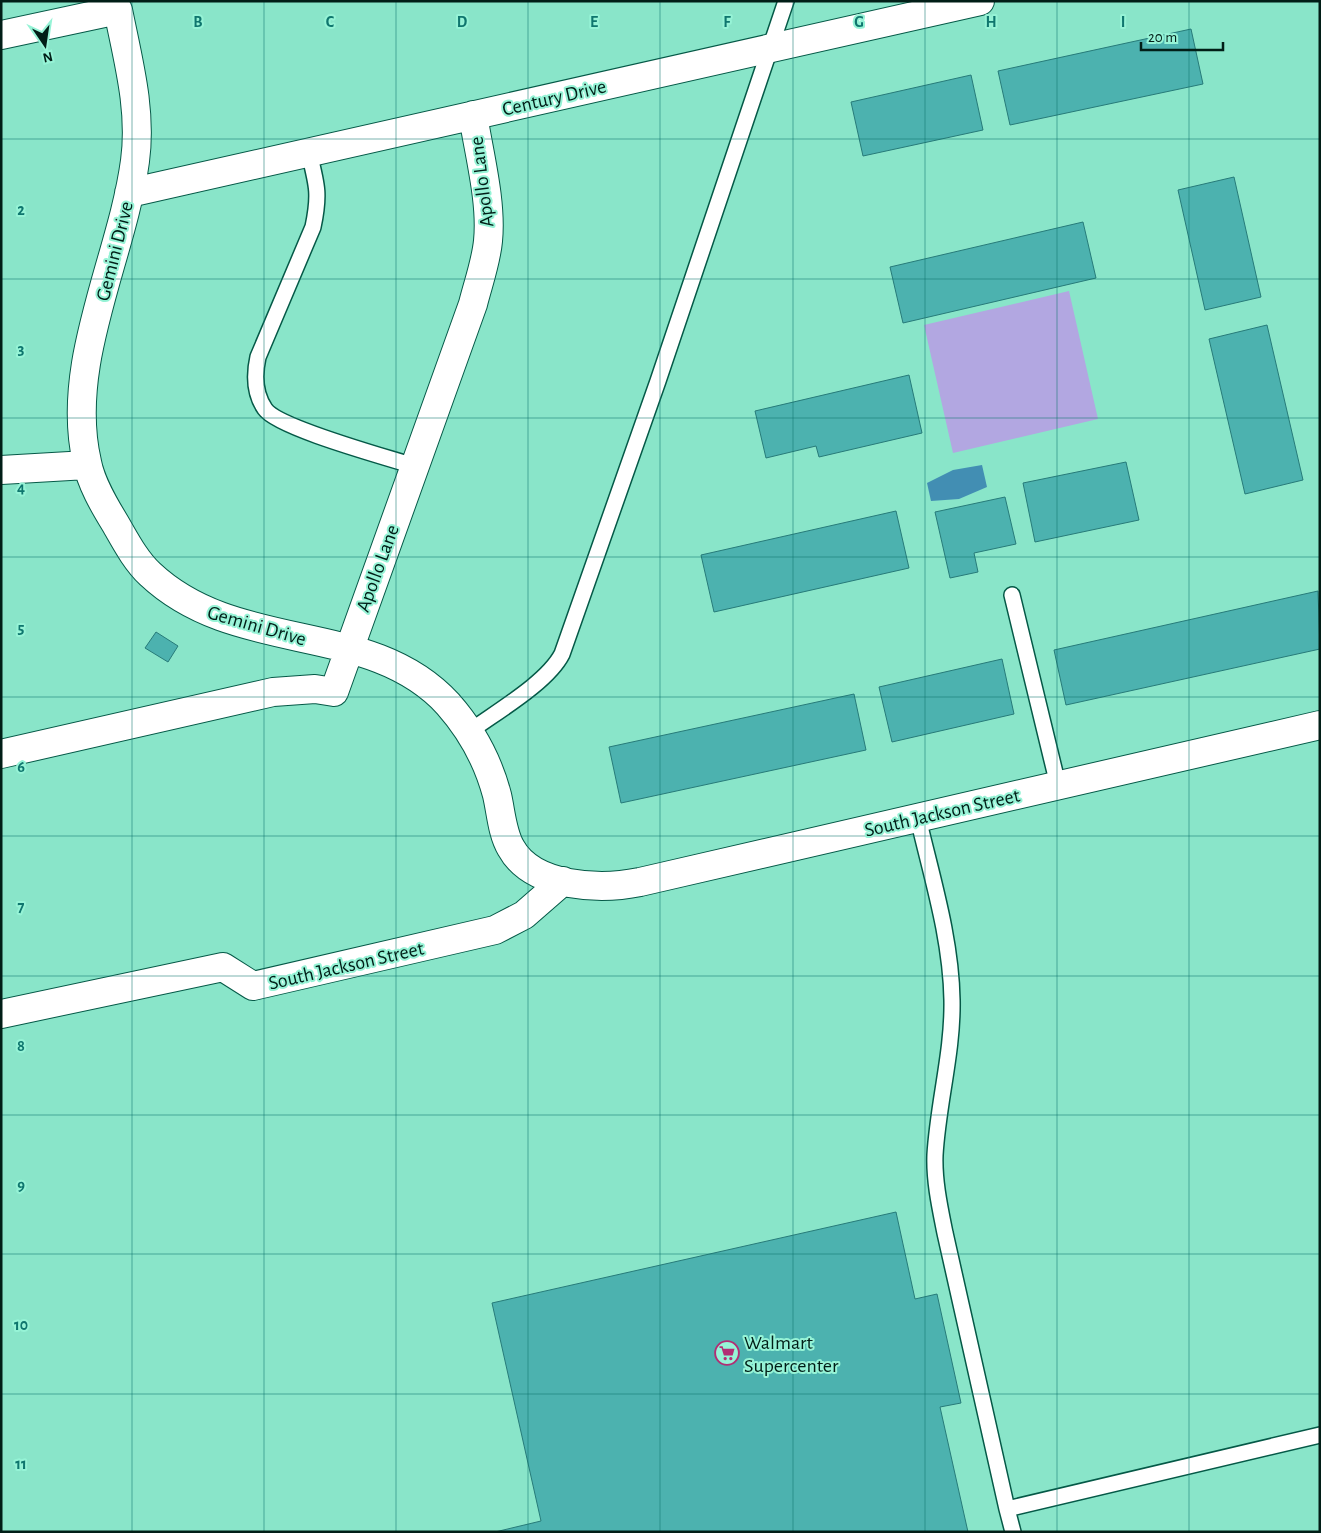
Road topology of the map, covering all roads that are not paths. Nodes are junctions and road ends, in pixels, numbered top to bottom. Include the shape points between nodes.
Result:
1 (786, 1) edge
2 (980, 1) edge
3 (123, 6) edge
4 (1, 35) edge
5 (771, 49) junction
6 (473, 115) junction
7 (309, 153) junction
8 (129, 193) junction
9 (87, 465) junction
10 (414, 466) junction
11 (1, 470) edge
12 (1012, 595) dead end
13 (348, 648) junction
14 (1320, 726) edge
15 (469, 732) junction
16 (1, 754) edge
17 (1058, 785) junction
18 (918, 818) junction
19 (552, 878) junction
20 (1, 1014) edge
21 (1320, 1435) edge
22 (1008, 1509) junction
23 (1013, 1532) edge

1 - 5 lane
2 - 5 street, Century Drive
3 - 4 street
3 - 8 street, Gemini Drive via 137,123
5 - 6 street, Century Drive
5 - 15 lane via 562,654 544,677
6 - 7 street, Century Drive
6 - 10 street, Apollo Lane via 488,213 488,241 473,304
7 - 8 street, Century Drive
7 - 10 lane via 318,190 313,227 258,357 254,376 258,395 265,410 287,425
8 - 9 street, Gemini Drive via 92,337 86,373 82,436
9 - 11 street
9 - 13 street, Gemini Drive via 126,544 148,572 176,594 204,611 232,622
10 - 13 street, Apollo Lane
12 - 17 lane
13 - 15 street, Gemini Drive via 376,656 419,678 438,694
13 - 16 street, Apollo Lane via 334,692 315,689 273,692
14 - 17 street, South Jackson Street
15 - 19 street, Gemini Drive via 493,781 512,851 522,862
17 - 18 street, South Jackson Street
18 - 19 street, South Jackson Street via 619,886 600,887
18 - 22 lane via 943,924 952,1001 935,1155 937,1188
19 - 20 street, South Jackson Street via 524,915 495,930 253,986 223,967
21 - 22 lane
22 - 23 lane

